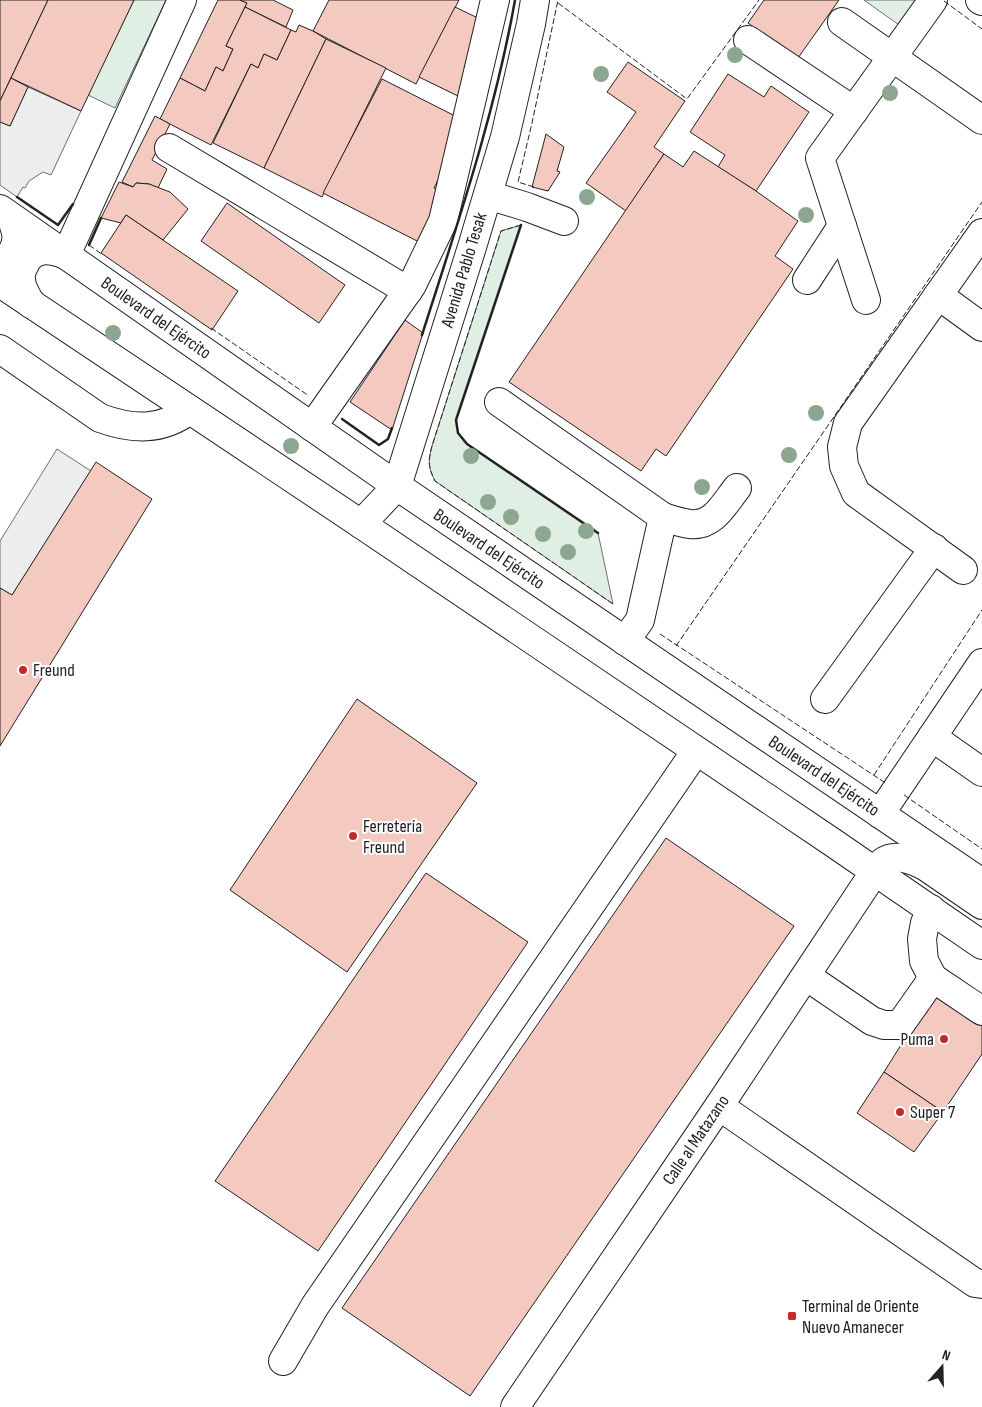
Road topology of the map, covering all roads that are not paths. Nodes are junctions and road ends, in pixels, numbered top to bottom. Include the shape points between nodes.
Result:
1 (182, 0) edge
2 (495, 0) edge
3 (535, 0) edge
4 (933, 0) edge
5 (842, 22) dead end
6 (748, 40) dead end
7 (892, 57) junction
8 (854, 111) junction
9 (982, 120) edge
10 (168, 148) dead end
11 (488, 195) junction
12 (3, 211) edge
13 (564, 221) dead end
14 (842, 226) junction
15 (982, 233) edge
16 (66, 255) junction
17 (0, 262) edge
18 (807, 280) dead end
19 (0, 283) edge
20 (408, 291) junction
21 (938, 295) junction
22 (866, 300) dead end
23 (32, 304) junction
24 (982, 327) edge
25 (0, 349) edge
26 (499, 402) dead end
27 (190, 410) junction
28 (312, 427) junction
29 (397, 486) junction
30 (737, 488) dead end
31 (663, 517) junction
32 (361, 524) junction
33 (934, 548) junction
34 (964, 570) dead end
35 (625, 641) junction
36 (982, 663) edge
37 (825, 699) dead end
38 (932, 737) junction
39 (696, 751) junction
40 (982, 772) edge
41 (880, 814) junction
42 (875, 871) junction
43 (982, 883) edge
44 (982, 905) edge
45 (930, 909) junction
46 (982, 945) edge
47 (806, 976) junction
48 (933, 978) junction
49 (982, 1011) edge
50 (719, 1106) junction
51 (982, 1284) edge
52 (283, 1361) dead end
53 (514, 1407) edge

1 - 16 main road
2 - 20 main road via 443,221
3 - 11 main road, Avenida Pablo Tesak via 505,137
4 - 7 main road
5 - 7 main road
6 - 8 main road
7 - 8 main road
7 - 9 main road
8 - 14 main road via 820,158
10 - 20 main road
11 - 13 main road
11 - 29 main road, Avenida Pablo Tesak
12 - 16 main road, Boulevard del Ejército
12 - 17 main road via 16,231 17,240 12,254
14 - 18 main road
14 - 22 main road
15 - 21 main road
16 - 23 main road via 41,250 26,260 22,286
16 - 28 main road, Boulevard del Ejército
19 - 23 main road
20 - 28 main road
21 - 24 main road
21 - 33 main road via 848,423 842,447 844,466 856,493
23 - 27 main road
25 - 27 main road via 100,418 149,427 165,424
26 - 31 main road
27 - 32 main road
28 - 29 main road, Boulevard del Ejército
29 - 32 main road, Avenida Pablo Tesak
29 - 35 main road, Boulevard del Ejército
30 - 31 main road via 714,518 702,524
31 - 35 main road via 640,620
32 - 39 main road
33 - 34 main road
33 - 37 main road
35 - 41 main road, Boulevard del Ejército
36 - 38 main road
38 - 40 main road
38 - 41 main road
39 - 42 main road
39 - 52 main road via 315,1306
41 - 43 main road, Boulevard del Ejército
42 - 44 main road via 883,862 908,859 925,866
42 - 45 main road
42 - 47 main road, Calle al Matazano
45 - 46 main road
45 - 48 main road via 922,939 924,961
47 - 48 main road via 872,1021 884,1025 900,1025
47 - 50 main road, Calle al Matazano
48 - 49 main road
50 - 51 main road via 975,1283
50 - 53 main road, Calle al Matazano

